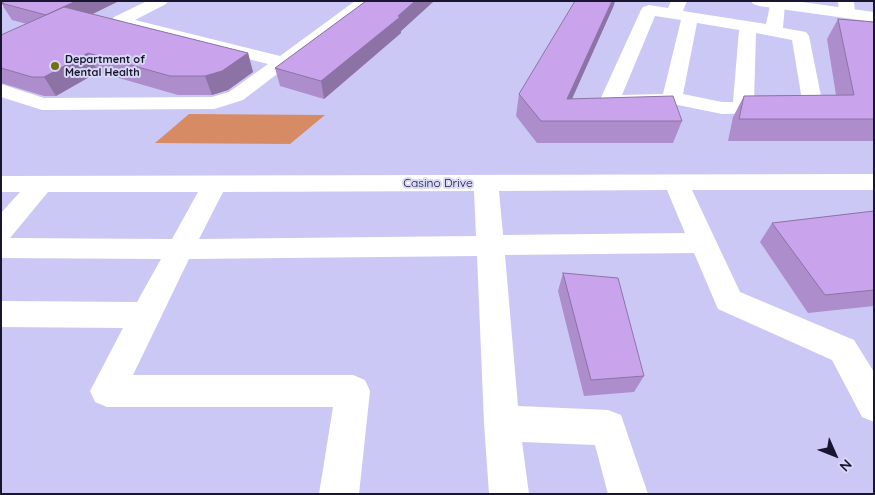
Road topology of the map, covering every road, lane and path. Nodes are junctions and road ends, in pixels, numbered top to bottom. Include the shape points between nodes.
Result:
1 (160, 1) edge
2 (365, 1) edge
3 (765, 2) edge
4 (846, 7) edge
5 (681, 11) edge
6 (874, 17) edge
7 (748, 26) junction
8 (774, 31) junction
9 (283, 62) junction
10 (1, 90) edge
11 (672, 99) junction
12 (743, 108) junction
13 (874, 182) edge
14 (486, 183) junction
15 (676, 183) junction
16 (1, 184) edge
17 (41, 184) junction
18 (214, 184) junction
19 (1, 231) edge
20 (703, 242) junction
21 (490, 246) junction
22 (1, 248) edge
23 (181, 249) junction
24 (1, 314) edge
25 (146, 315) junction
26 (874, 405) edge
27 (502, 423) junction
28 (339, 494) edge
29 (509, 494) edge
30 (628, 494) edge

1 - 9 street via 120,21
2 - 9 street
3 - 4 street
3 - 8 street
4 - 6 street
5 - 7 street
5 - 11 street
5 - 11 street via 649,10 609,102
7 - 8 street
7 - 12 street
8 - 12 street via 800,36 813,106
9 - 10 street via 236,96 214,103 42,104
11 - 12 street via 722,108
13 - 15 street, Casino Drive
14 - 15 street, Casino Drive
14 - 18 street, Casino Drive
14 - 21 street
15 - 20 street
16 - 17 street, Casino Drive
17 - 18 street, Casino Drive
17 - 19 street
18 - 23 street
20 - 21 street
20 - 26 street via 729,300 843,350
21 - 23 street
21 - 27 street
22 - 23 street
23 - 25 street
24 - 25 street
25 - 28 street via 106,391 353,391
27 - 29 street
27 - 30 street via 608,428

